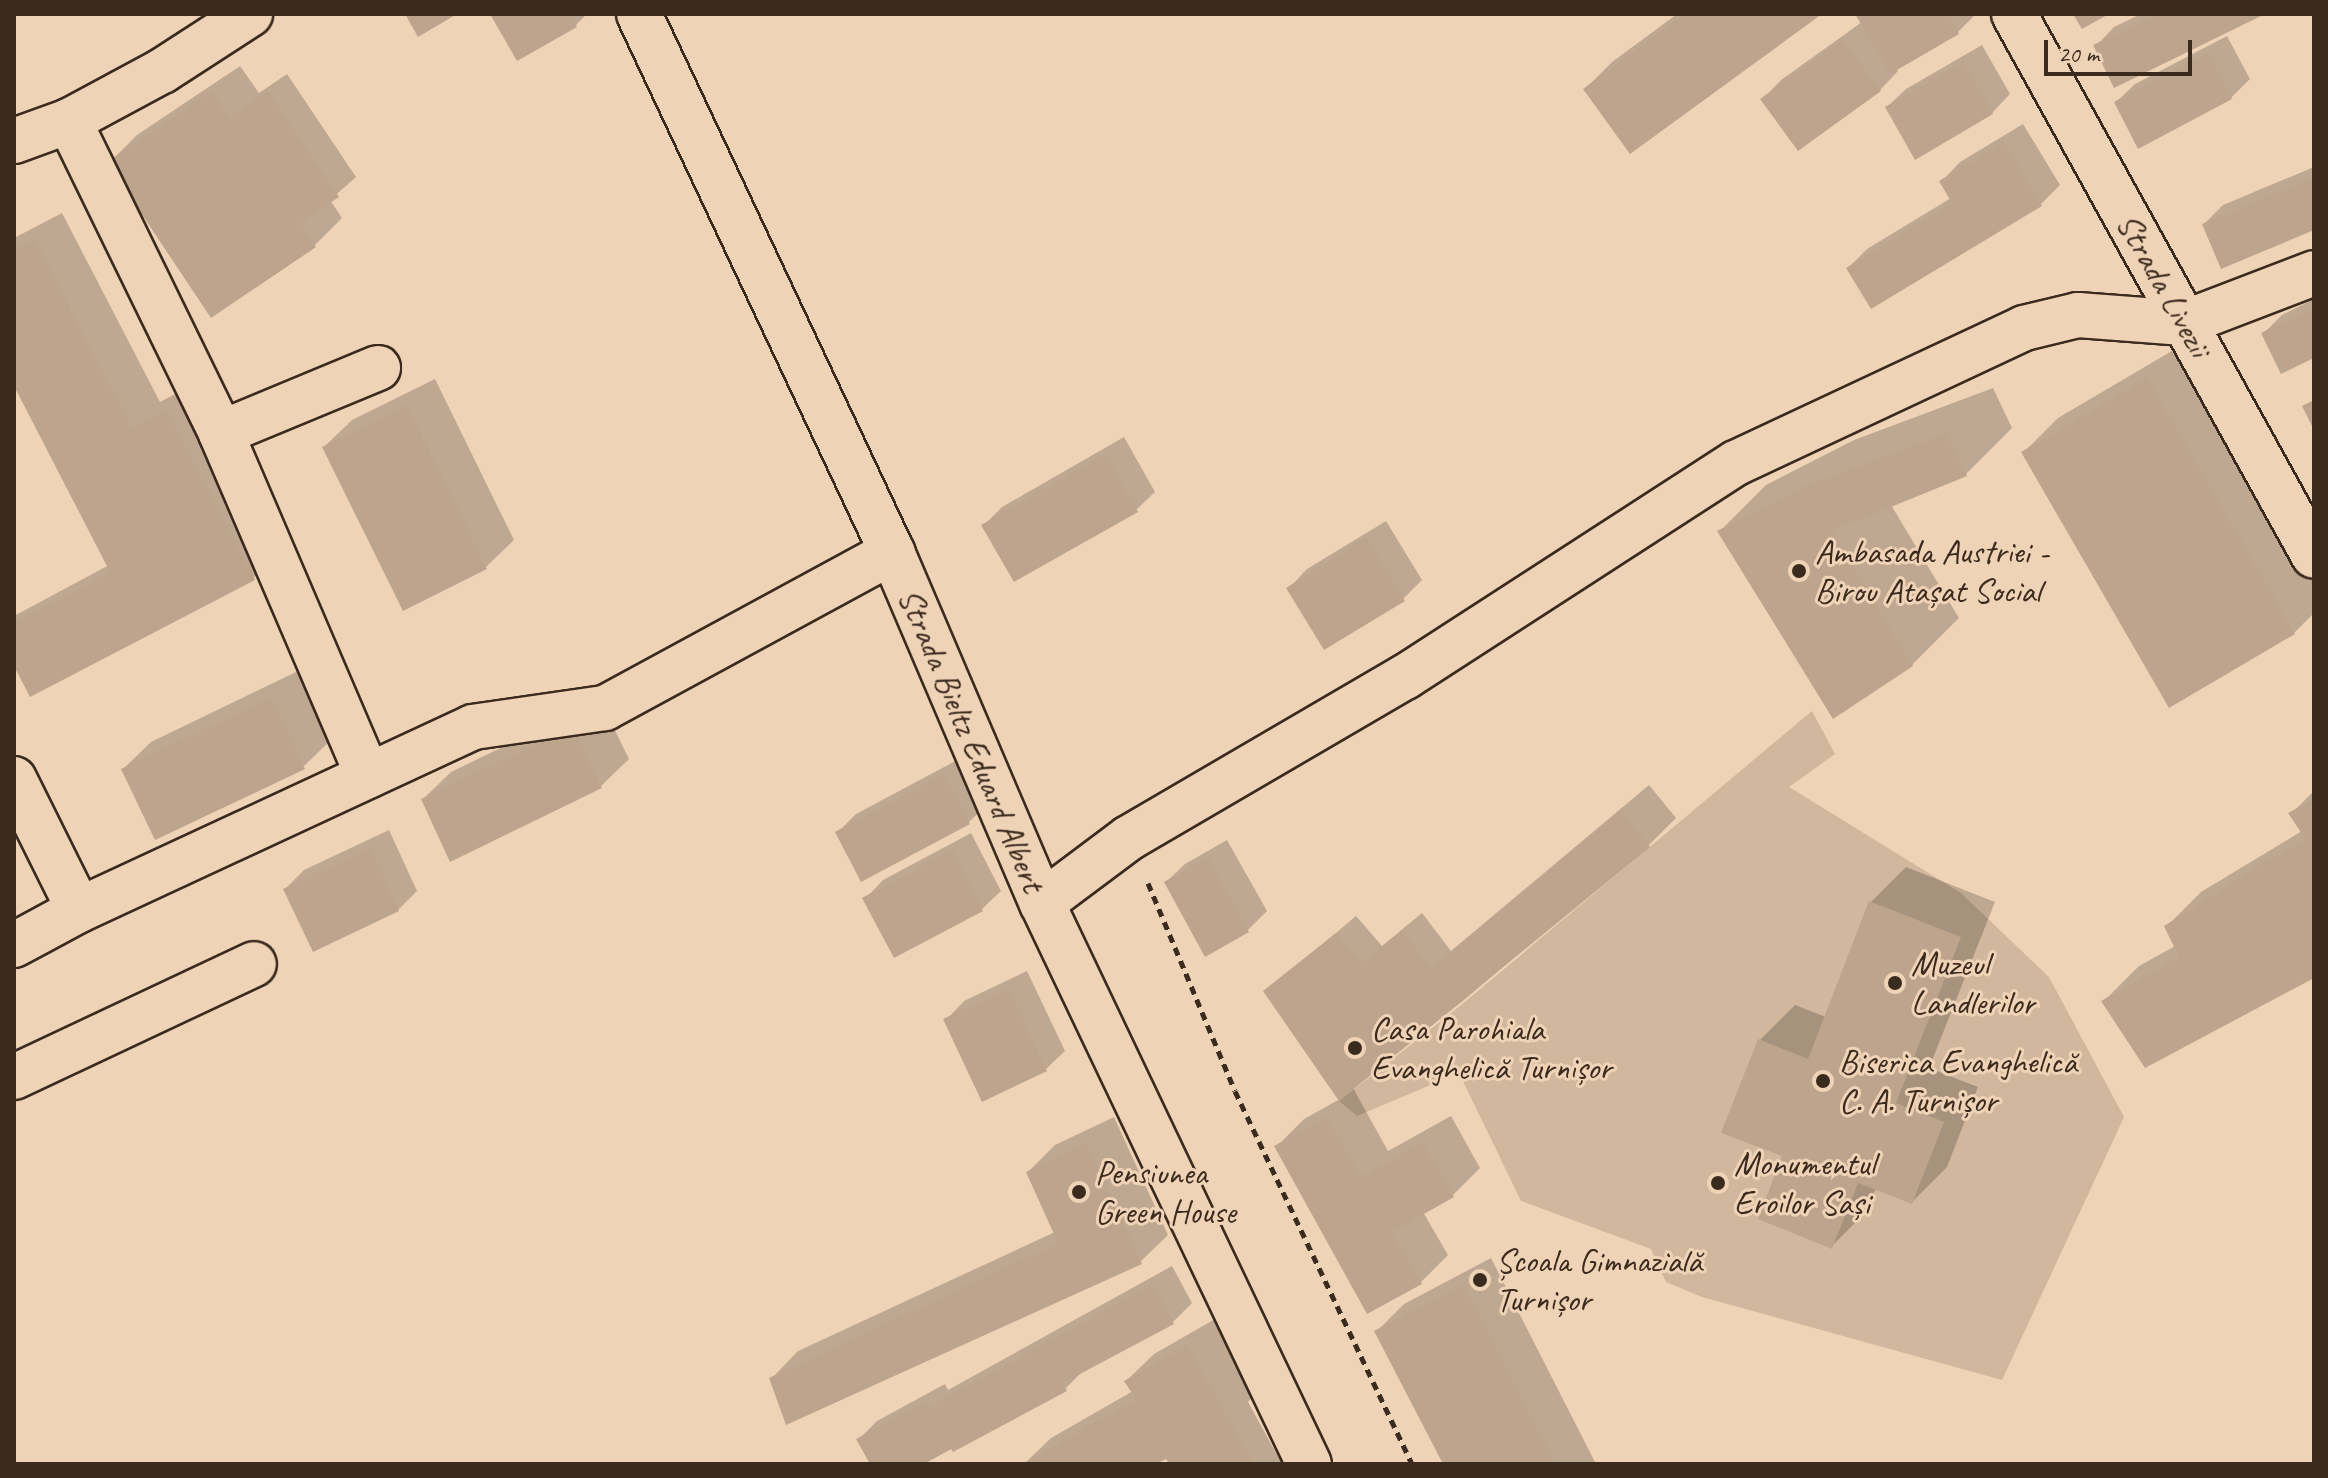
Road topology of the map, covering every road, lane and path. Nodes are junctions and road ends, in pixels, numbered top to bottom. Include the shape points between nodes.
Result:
1 (250, 14) edge
2 (639, 14) edge
3 (2014, 14) edge
4 (69, 121) junction
5 (14, 141) edge
6 (2314, 273) edge
7 (2184, 323) junction
8 (378, 368) dead end
9 (221, 433) junction
10 (892, 552) junction
11 (2314, 556) edge
12 (368, 776) junction
13 (14, 779) edge
14 (1129, 838) junction
15 (1042, 903) junction
16 (79, 910) junction
17 (14, 945) edge
18 (254, 964) dead end
19 (14, 1077) edge
20 (1309, 1464) edge
21 (1412, 1464) edge

1 - 4 street via 162,71
2 - 10 street, Strada Bieltz Eduard Albert
3 - 7 street, Strada Livezii
4 - 5 street
4 - 9 street
6 - 7 street
7 - 11 street, Strada Livezii
7 - 14 street via 2078,315 2024,328 1736,463 1405,677
8 - 9 street
9 - 12 street
10 - 12 street via 605,708 473,727
10 - 15 street, Strada Bieltz Eduard Albert
12 - 16 street
13 - 16 street
14 - 15 street
14 - 21 path via 1235,1091
15 - 20 street, Strada Bieltz Eduard Albert
16 - 17 street
18 - 19 street

